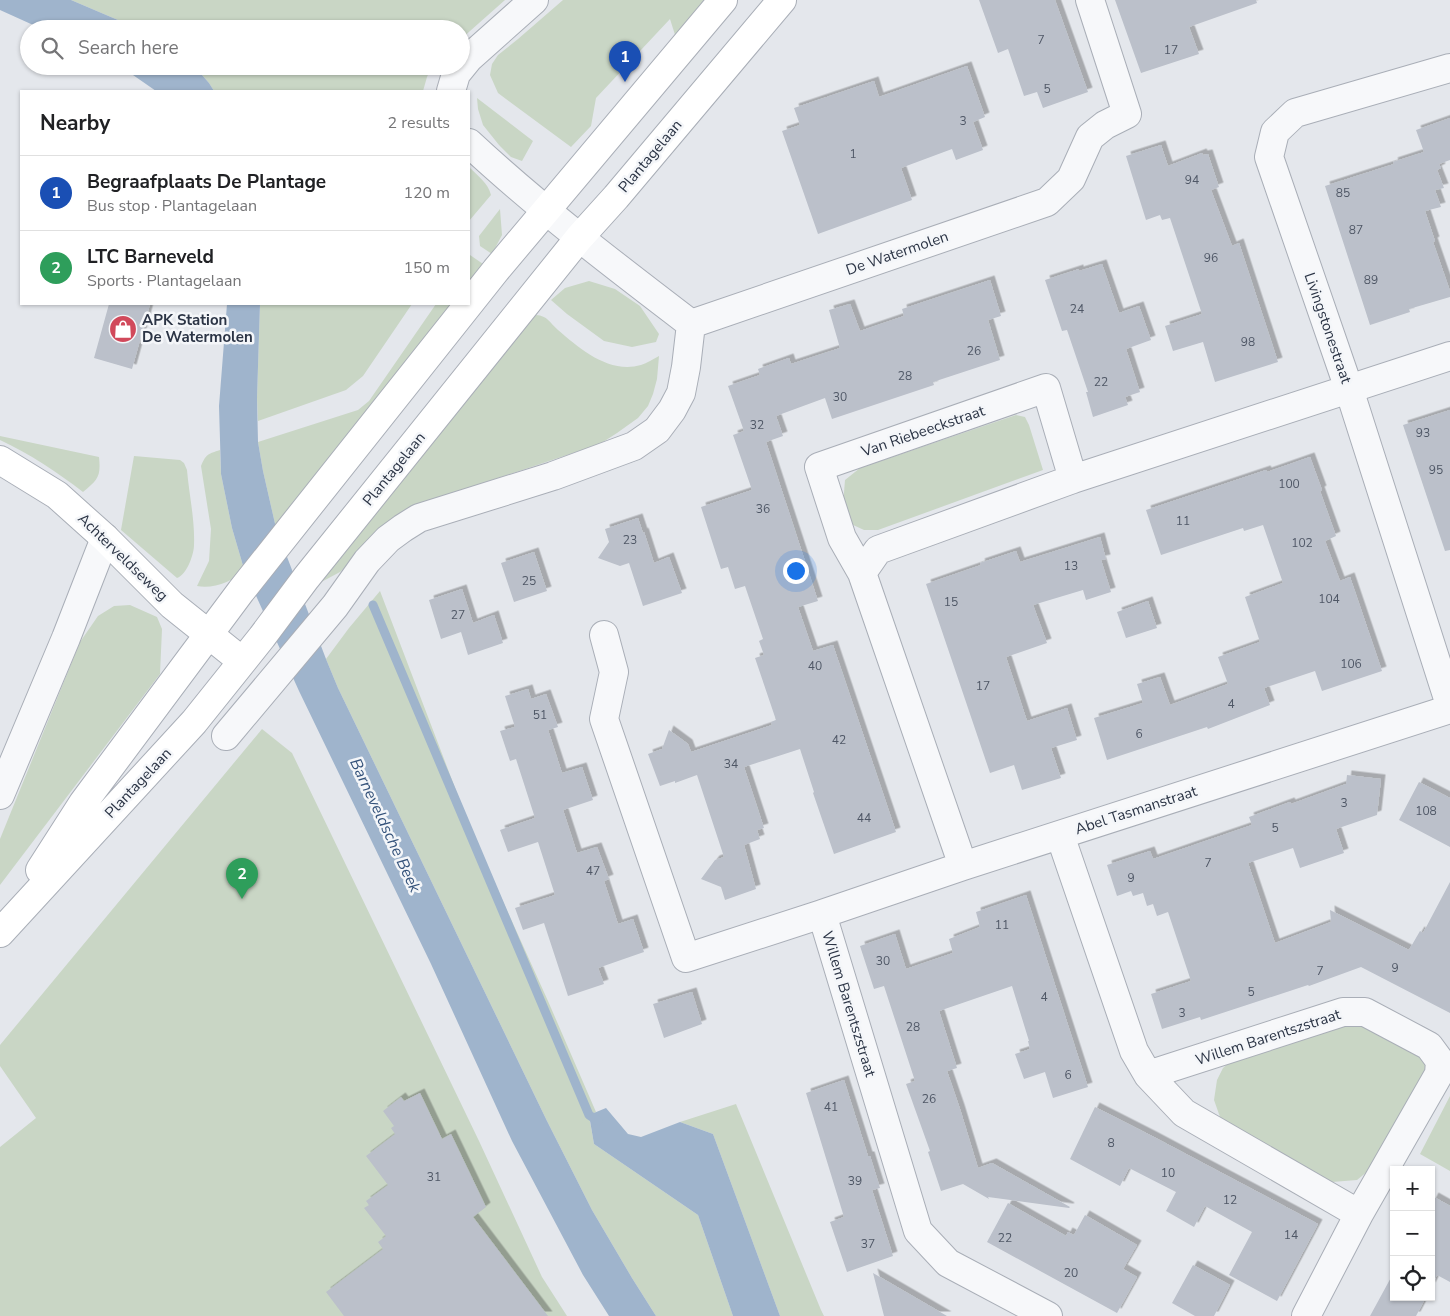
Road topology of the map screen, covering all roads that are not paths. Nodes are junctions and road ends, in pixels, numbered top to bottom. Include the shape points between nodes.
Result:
1 (534, 0) edge
2 (723, 0) edge
3 (782, 0) edge
4 (1090, 0) edge
5 (470, 57) edge
6 (1450, 68) edge
7 (456, 75) edge
8 (451, 90) edge
9 (470, 144) edge
10 (546, 210) junction
11 (579, 238) junction
12 (470, 303) edge
13 (468, 305) edge
14 (691, 324) junction
15 (1450, 356) edge
16 (1349, 389) junction
17 (0, 460) edge
18 (1073, 479) junction
19 (106, 538) junction
20 (862, 573) junction
21 (209, 634) junction
22 (604, 635) dead end
23 (242, 661) junction
24 (1450, 705) edge
25 (1450, 709) edge
26 (226, 736) dead end
27 (0, 795) edge
28 (1060, 835) junction
29 (963, 866) junction
30 (822, 914) junction
31 (0, 932) edge
32 (1148, 1075) junction
33 (1359, 1214) junction
34 (1048, 1316) edge
35 (1306, 1316) edge

1 - 5 street
2 - 10 main road, Plantagelaan
3 - 11 main road, Plantagelaan
4 - 14 street, De Watermolen via 1127,114 1104,125 1090,137 1070,179 1047,202
6 - 16 street, Livingstonestraat via 1295,113 1275,132 1269,157
7 - 8 street
9 - 10 street
10 - 11 street
10 - 12 main road, Plantagelaan
11 - 14 street
11 - 23 main road, Plantagelaan
13 - 21 main road, Plantagelaan
14 - 26 street via 681,393 657,430 634,446 554,476 419,518 402,528 367,561 335,606
15 - 16 street
16 - 18 street
16 - 24 street, Livingstonestraat
17 - 19 main road, Achterveldseweg via 58,495
18 - 20 street via 878,550
18 - 20 street, Van Riebeeckstraat via 1046,388 819,467 842,538
19 - 21 main road, Achterveldseweg via 172,605
19 - 27 street
20 - 29 street, Van Riebeeckstraat
21 - 23 main road, Achterveldseweg
21 - 31 main road, Plantagelaan via 83,803
22 - 30 street, Willem Barentszstraat via 614,672 604,719 686,958
23 - 31 main road, Plantagelaan via 194,722
25 - 28 street, Abel Tasmanstraat
28 - 29 street, Abel Tasmanstraat
28 - 32 street via 1134,1051
29 - 30 street, Abel Tasmanstraat
30 - 34 street, Willem Barentszstraat via 918,1231 948,1264
32 - 33 street via 1184,1113
32 - 33 street, Willem Barentszstraat via 1343,1012 1365,1012 1429,1046 1440,1061 1439,1074
33 - 35 street, Willem Barentszstraat

